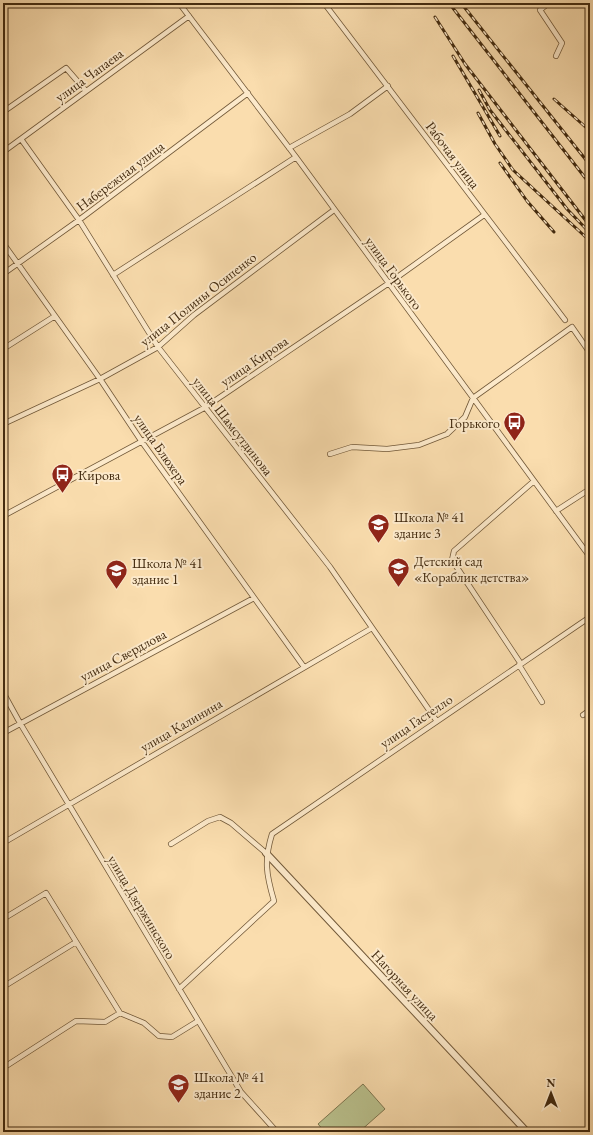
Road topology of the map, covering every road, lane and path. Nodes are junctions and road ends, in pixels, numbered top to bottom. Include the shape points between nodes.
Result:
1 (179, 3) edge
2 (324, 3) edge
3 (549, 3) edge
4 (189, 16) junction
5 (556, 56) dead end
6 (388, 86) junction
7 (86, 91) junction
8 (248, 93) junction
9 (3, 112) edge
10 (21, 139) junction
11 (289, 148) junction
12 (3, 152) edge
13 (296, 157) junction
14 (334, 210) junction
15 (484, 215) junction
16 (79, 220) junction
17 (3, 243) edge
18 (18, 264) junction
19 (3, 274) edge
20 (113, 275) junction
21 (388, 284) junction
22 (55, 316) junction
23 (565, 320) dead end
24 (158, 347) junction
25 (3, 348) edge
26 (590, 353) edge
27 (100, 379) junction
28 (473, 398) junction
29 (204, 408) junction
30 (3, 424) edge
31 (142, 442) junction
32 (330, 454) dead end
33 (534, 481) junction
34 (590, 489) edge
35 (556, 511) junction
36 (3, 516) edge
37 (590, 557) edge
38 (254, 598) junction
39 (589, 620) edge
40 (372, 628) junction
41 (520, 664) junction
42 (304, 667) junction
43 (3, 684) edge
44 (542, 702) dead end
45 (590, 710) edge
46 (583, 715) dead end
47 (436, 720) junction
48 (20, 723) junction
49 (3, 734) edge
50 (68, 804) junction
51 (3, 843) edge
52 (171, 844) dead end
53 (266, 854) junction
54 (3, 919) edge
55 (76, 942) junction
56 (3, 988) edge
57 (179, 989) junction
58 (120, 1013) junction
59 (198, 1021) junction
60 (3, 1068) edge
61 (277, 1132) edge
62 (527, 1132) edge

1 - 4 street, улица Горького
2 - 6 street, Рабочая улица
3 - 5 street via 540,10 562,43
4 - 7 street, улица Чапаева
4 - 8 street, улица Горького
6 - 11 street via 350,114
6 - 15 street, Рабочая улица
7 - 9 street, улица Чапаева via 66,68
7 - 10 street, улица Чапаева
8 - 11 street, улица Горького
8 - 16 street, Набережная улица
10 - 12 street, улица Чапаева
10 - 16 street, улица Шамсутдинова
11 - 13 street, улица Горького
13 - 14 street, улица Горького
13 - 20 street
14 - 21 street, улица Горького
14 - 24 street, улица Полины Осипенко via 194,315
15 - 21 street, улица Кирова
15 - 23 street, Рабочая улица
16 - 18 street, Набережная улица
16 - 20 street, улица Шамсутдинова
17 - 18 street, улица Блюхера
18 - 19 street, Набережная улица
18 - 22 street, улица Блюхера
20 - 24 street, улица Шамсутдинова
21 - 28 street, улица Горького
21 - 29 street, улица Кирова
22 - 25 street
22 - 27 street, улица Блюхера
24 - 27 street, улица Полины Осипенко
24 - 29 street, улица Шамсутдинова
26 - 28 street via 572,327
27 - 30 street, улица Полины Осипенко
27 - 31 street, улица Блюхера
28 - 32 street via 465,417 447,434 419,445 387,448 352,447
28 - 33 street, улица Горького
29 - 31 street, улица Кирова
29 - 40 street, улица Шамсутдинова via 330,567
31 - 36 street, улица Кирова
31 - 38 street, улица Блюхера
33 - 35 street, улица Горького
33 - 41 street via 454,551 452,560
34 - 35 street
35 - 37 street, улица Горького
38 - 42 street, улица Блюхера
38 - 48 street, улица Свердлова
39 - 41 street, улица Гастелло
40 - 42 street, улица Калинина
40 - 47 street, улица Шамсутдинова
41 - 44 street
41 - 47 street, улица Гастелло
42 - 50 street, улица Калинина
43 - 48 street, улица Дзержинского via 4,694
45 - 46 street
47 - 53 street, улица Гастелло via 272,834
48 - 49 street, улица Свердлова
48 - 50 street, улица Дзержинского
50 - 51 street, улица Калинина
50 - 57 street, улица Дзержинского
52 - 53 street via 220,817 231,823
53 - 57 street, улица Гастелло via 268,880 274,901
53 - 62 street, Нагорная улица
54 - 55 street via 46,892
55 - 56 street
55 - 58 street
57 - 59 street, улица Дзержинского
58 - 59 street via 144,1023 159,1036 172,1037
58 - 60 street via 105,1022 76,1021
59 - 61 street, улица Дзержинского via 241,1092

